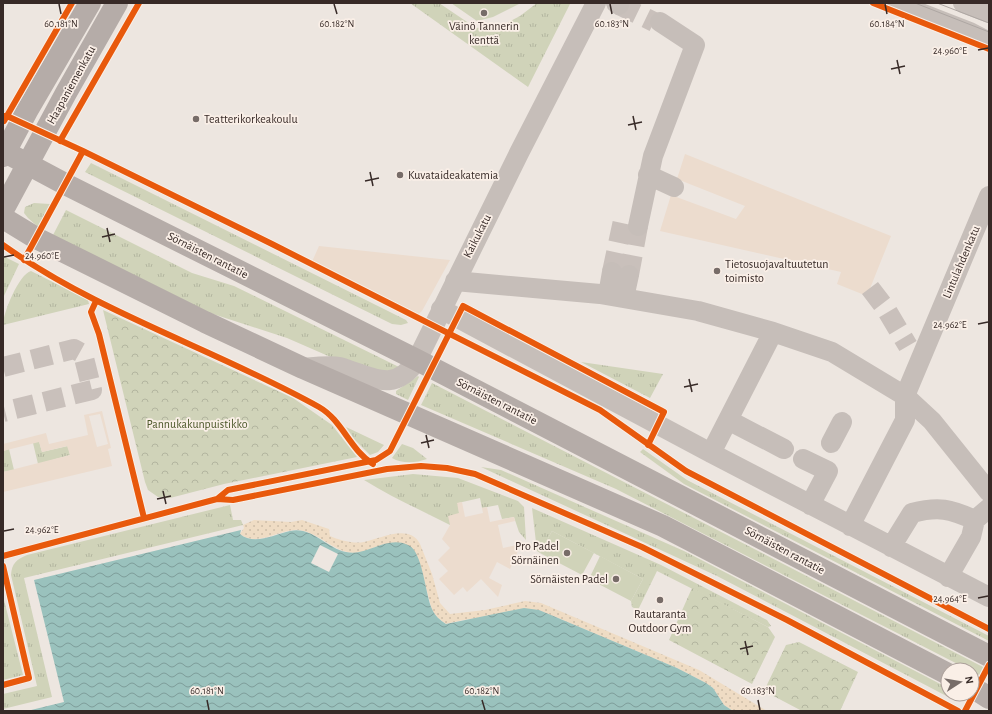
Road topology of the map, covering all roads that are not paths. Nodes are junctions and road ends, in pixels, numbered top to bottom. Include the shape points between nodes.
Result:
1 (90, 3) edge
2 (118, 3) edge
3 (596, 3) edge
4 (895, 3) edge
5 (963, 3) edge
6 (989, 13) edge
7 (657, 20) tunnel mouth
8 (989, 42) edge
9 (4, 153) edge
10 (28, 165) junction
11 (648, 175) junction
12 (674, 187) dead end
13 (989, 196) edge
14 (3, 210) edge
15 (3, 218) edge
16 (638, 226) tunnel mouth
17 (620, 273) tunnel mouth
18 (455, 281) junction
19 (616, 297) junction
20 (441, 309) junction
21 (773, 332) junction
22 (417, 360) junction
23 (302, 368) junction
24 (905, 396) junction
25 (728, 420) junction
26 (842, 422) dead end
27 (831, 443) dead end
28 (784, 449) dead end
29 (711, 453) junction
30 (803, 458) dead end
31 (981, 468) edge
32 (989, 492) edge
33 (810, 505) junction
34 (982, 514) edge
35 (850, 526) junction
36 (891, 547) junction
37 (948, 577) junction
38 (989, 597) edge
39 (989, 656) edge
40 (940, 670) edge
41 (980, 692) edge
42 (989, 698) edge

1 - 9 main road, Haapaniemenkatu
2 - 10 main road, Haapaniemenkatu
3 - 18 street, Kaikukatu
4 - 8 street
5 - 6 street
7 - 11 street via 695,45
9 - 10 main road, Sörnäisten rantatie
10 - 14 main road, Haapaniemenkatu
10 - 22 main road, Sörnäisten rantatie
11 - 12 street
11 - 16 street
13 - 24 street, Lintulahdenkatu
15 - 23 main road via 36,238
17 - 19 street
18 - 19 street
18 - 20 street, Kaikukatu
19 - 21 street via 714,314
20 - 22 street, Kaikukatu
20 - 29 street
21 - 24 street via 832,352
21 - 25 street
22 - 23 street, Kaikukatu via 404,375 386,380 375,380 338,367
22 - 39 main road, Sörnäisten rantatie
23 - 40 main road via 663,526
24 - 31 street
24 - 35 street via 905,420
25 - 28 street
25 - 29 street
26 - 27 street
29 - 33 street
30 - 33 street via 828,471
31 - 32 street
33 - 35 street
34 - 36 street via 929,508 912,513
34 - 37 street
35 - 36 street
36 - 37 street
37 - 38 street
41 - 42 main road

